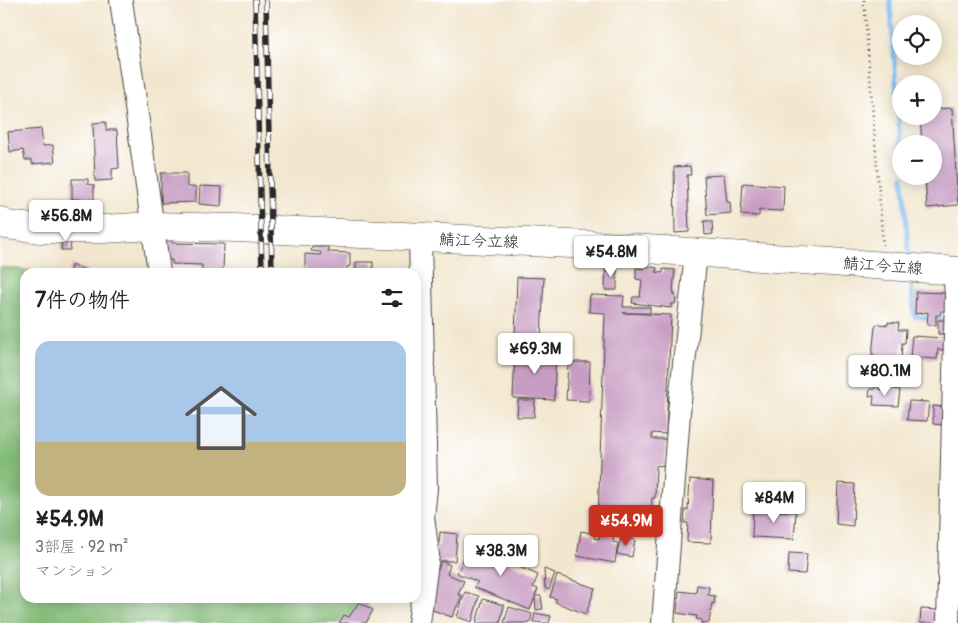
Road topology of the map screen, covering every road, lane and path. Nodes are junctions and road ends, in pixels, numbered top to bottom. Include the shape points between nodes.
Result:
1 (121, 0) edge
2 (864, 0) edge
3 (0, 221) edge
4 (152, 226) junction
5 (420, 238) junction
6 (696, 254) junction
7 (884, 266) junction
8 (158, 268) edge
9 (421, 268) edge
10 (956, 271) edge
11 (421, 280) edge
12 (421, 496) edge
13 (421, 504) edge
14 (419, 623) edge
15 (663, 623) edge
16 (948, 623) edge

1 - 4 street
2 - 7 path
3 - 4 main road, 鯖江今立線 via 6,225 41,229
4 - 5 main road, 鯖江今立線
4 - 8 street
5 - 6 main road, 鯖江今立線 via 591,245
5 - 9 street
6 - 7 main road, 鯖江今立線
6 - 15 street via 680,401
7 - 10 main road, 鯖江今立線
10 - 16 street
11 - 12 street via 426,488
13 - 14 street via 428,555

